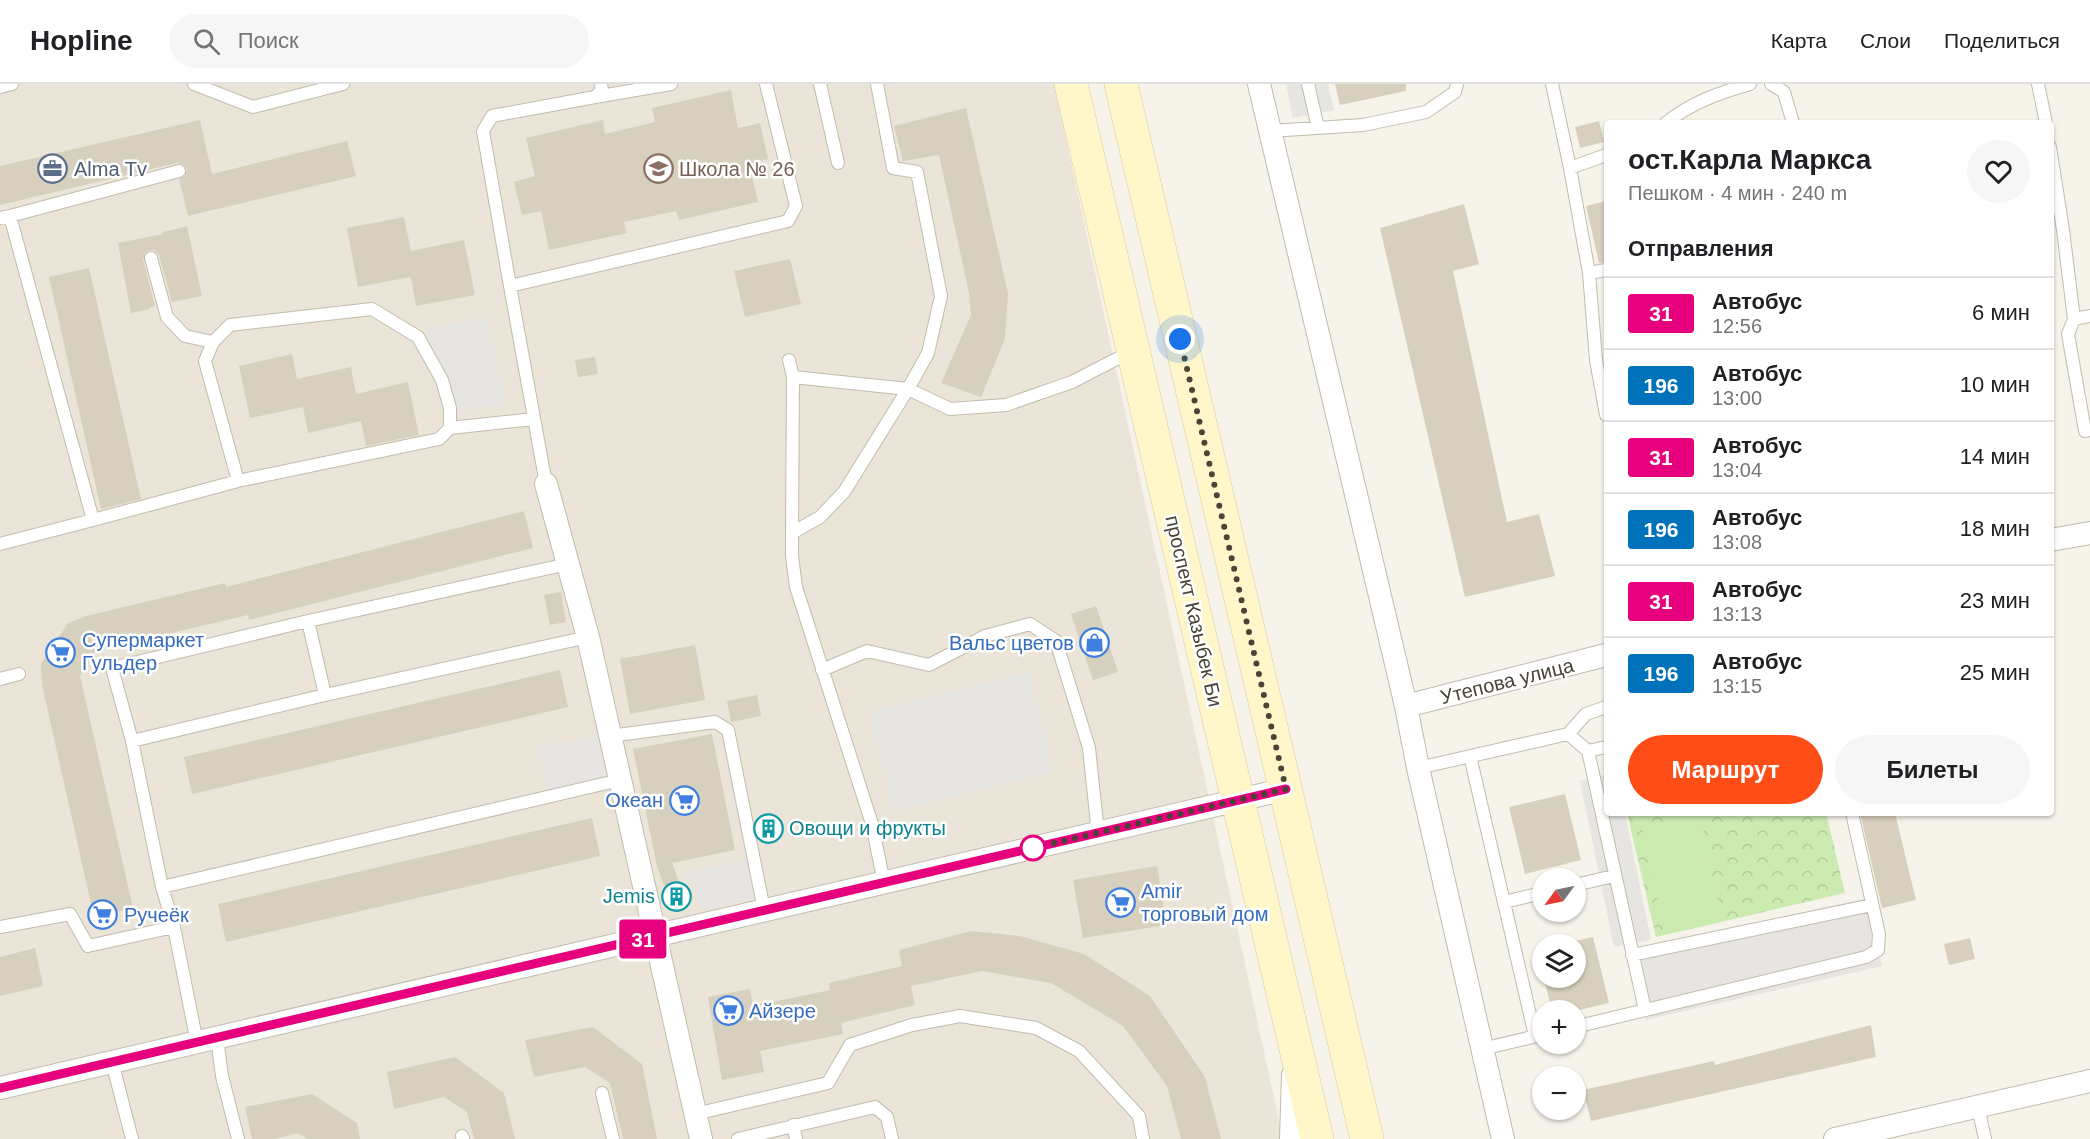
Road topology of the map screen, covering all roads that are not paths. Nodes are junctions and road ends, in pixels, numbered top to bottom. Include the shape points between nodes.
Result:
1 (12, 84) edge
2 (194, 84) edge
3 (343, 84) edge
4 (601, 84) edge
5 (671, 84) edge
6 (766, 84) edge
7 (820, 84) edge
8 (877, 84) edge
9 (1071, 84) edge
10 (1121, 84) edge
11 (1259, 84) edge
12 (1308, 84) edge
13 (1457, 84) edge
14 (1552, 84) edge
15 (1750, 84) edge
16 (1771, 84) edge
17 (2038, 84) edge
18 (0, 87) edge
19 (595, 97) junction
20 (1670, 120) edge
21 (1791, 120) edge
22 (2045, 120) edge
23 (1318, 128) junction
24 (1269, 131) junction
25 (1604, 156) edge
26 (838, 163) dead end
27 (1570, 168) junction
28 (179, 171) dead end
29 (2054, 173) edge
30 (5, 217) edge
31 (151, 258) dead end
32 (1604, 270) edge
33 (1589, 273) junction
34 (510, 286) junction
35 (2090, 316) edge
36 (2074, 319) junction
37 (213, 342) junction
38 (1133, 350) junction
39 (789, 360) dead end
40 (793, 377) junction
41 (908, 389) junction
42 (1604, 404) edge
43 (534, 418) junction
44 (450, 428) junction
45 (2090, 430) edge
46 (238, 481) junction
47 (546, 484) joint
48 (93, 520) junction
49 (792, 533) junction
50 (2090, 533) edge
51 (2054, 539) edge
52 (0, 544) edge
53 (568, 564) junction
54 (308, 621) junction
55 (588, 637) junction
56 (1604, 656) edge
57 (822, 670) junction
58 (19, 674) dead end
59 (0, 679) edge
60 (325, 695) junction
61 (1406, 706) junction
62 (1604, 708) edge
63 (1568, 734) junction
64 (610, 736) junction
65 (132, 741) junction
66 (1604, 747) edge
67 (1588, 751) junction
68 (1470, 756) junction
69 (1418, 768) junction
70 (620, 780) junction
71 (1286, 789) junction
72 (1238, 800) junction
73 (1853, 816) edge
74 (1098, 833) junction
75 (1614, 876) junction
76 (1586, 882) edge
77 (884, 883) junction
78 (162, 887) junction
79 (1532, 895) edge
80 (1504, 902) junction
81 (1872, 905) junction
82 (764, 910) junction
83 (0, 927) edge
84 (174, 927) junction
85 (655, 936) junction
86 (1632, 955) junction
87 (1645, 1010) junction
88 (1532, 1012) edge
89 (1586, 1024) edge
90 (1532, 1036) edge
91 (207, 1040) junction
92 (1294, 1040) junction
93 (1482, 1049) junction
94 (112, 1062) junction
95 (2090, 1081) edge
96 (0, 1088) edge
97 (602, 1093) dead end
98 (1978, 1107) junction
99 (695, 1114) junction
100 (793, 1125) junction
101 (132, 1139) edge
102 (238, 1139) edge
103 (613, 1139) edge
104 (701, 1139) edge
105 (738, 1139) edge
106 (796, 1139) edge
107 (892, 1139) edge
108 (1143, 1139) edge
109 (1291, 1139) edge
110 (1317, 1139) edge
111 (1367, 1139) edge
112 (1503, 1139) edge
113 (1835, 1139) edge
114 (1985, 1139) edge

1 - 18 lane
2 - 3 lane via 253,107
4 - 19 lane via 602,90
5 - 19 lane
6 - 34 lane via 796,206 788,221
7 - 26 lane
8 - 41 lane via 893,168 917,172 941,296 928,353
9 - 38 street, проспект Казыбек Би
10 - 71 street
11 - 24 street
12 - 23 lane
13 - 23 lane via 1455,92 1426,112
14 - 27 lane
15 - 20 lane via 1714,94
16 - 21 lane via 1784,92
17 - 22 lane
19 - 34 lane via 492,116 483,131
23 - 24 lane
24 - 61 street
25 - 27 lane
27 - 33 lane
28 - 30 lane
29 - 36 lane
30 - 48 lane
31 - 37 lane via 167,316 185,336
32 - 33 lane
33 - 42 lane
34 - 43 lane
35 - 36 lane
36 - 45 lane via 2068,334 2085,431
37 - 44 lane via 230,325 372,309 418,337 442,380 450,408
37 - 46 lane via 205,361
38 - 41 lane via 1072,382 1006,405 950,409
38 - 72 street, проспект Казыбек Би
39 - 40 lane
40 - 41 lane
40 - 49 lane
41 - 49 lane via 844,492 820,517
43 - 44 lane
43 - 47 lane
44 - 46 lane via 439,439
46 - 48 lane
47 - 53 street
48 - 52 lane
49 - 57 lane via 796,587
50 - 51 street
53 - 54 lane
53 - 55 street
54 - 60 lane
54 - 65 lane via 112,668
55 - 60 lane
55 - 64 street
56 - 61 street, Утепова улица
57 - 74 lane via 867,651 929,665 985,636 1030,624 1056,641 1089,748
57 - 77 lane via 872,824
58 - 59 lane
60 - 65 lane
61 - 69 street
62 - 63 lane via 1586,714
63 - 67 lane
63 - 68 lane
64 - 70 street
64 - 82 lane via 715,722 728,730
65 - 78 lane
66 - 67 lane
67 - 75 lane
68 - 69 lane
68 - 80 lane
69 - 93 street
70 - 78 lane
70 - 85 street
71 - 72 street
71 - 111 street
72 - 74 street
72 - 92 street, проспект Казыбек Би
73 - 81 lane
74 - 77 street
75 - 76 lane
75 - 86 lane
77 - 82 street
78 - 84 lane
79 - 80 lane
80 - 88 lane
81 - 86 lane
81 - 87 lane via 1879,934 1878,950 1866,957
82 - 85 street
83 - 84 lane via 70,914 88,946
84 - 91 lane
85 - 91 street
85 - 99 street
86 - 87 lane
87 - 89 lane
90 - 93 lane
91 - 94 street
91 - 102 lane via 222,1076
92 - 109 street
92 - 110 street, проспект Казыбек Би
93 - 112 street
94 - 96 street
94 - 101 lane
95 - 98 street
97 - 103 lane
98 - 113 street
98 - 114 lane
99 - 104 street
99 - 108 lane via 828,1083 850,1045 912,1025 960,1016 1036,1028 1079,1051 1138,1116
100 - 105 lane
100 - 106 lane
100 - 107 lane via 875,1107 888,1117

